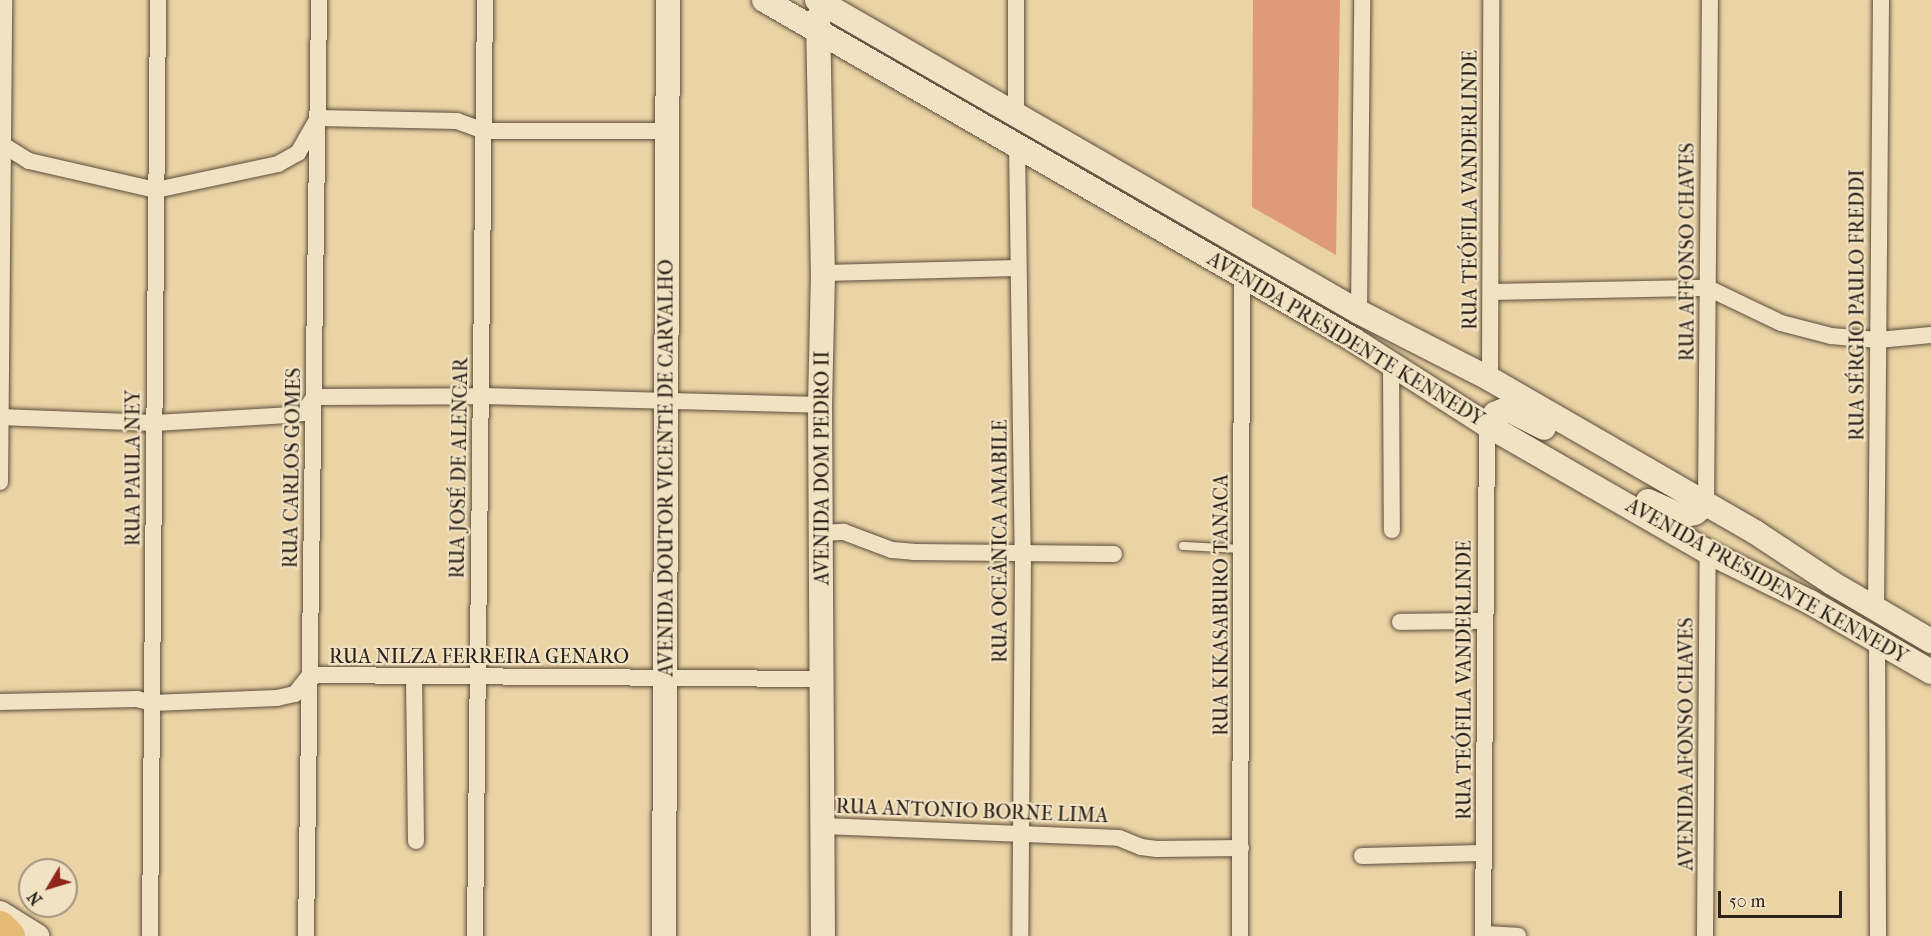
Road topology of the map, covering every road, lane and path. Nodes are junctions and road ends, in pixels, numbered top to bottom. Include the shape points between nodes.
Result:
1 (4, 0) edge
2 (158, 0) edge
3 (319, 0) edge
4 (486, 0) edge
5 (668, 0) edge
6 (764, 0) edge
7 (817, 0) edge
8 (1016, 0) edge
9 (1362, 0) edge
10 (1491, 0) edge
11 (1710, 0) edge
12 (1881, 0) edge
13 (818, 30) junction
14 (1016, 115) junction
15 (318, 118) junction
16 (484, 131) junction
17 (668, 131) junction
18 (1, 143) edge
19 (1017, 145) junction
20 (156, 189) junction
21 (1017, 268) junction
22 (823, 273) junction
23 (1242, 275) junction
24 (1708, 288) junction
25 (1491, 292) junction
26 (1359, 312) junction
27 (1931, 335) edge
28 (1878, 340) junction
29 (1391, 363) junction
30 (1490, 379) junction
31 (481, 396) junction
32 (314, 397) junction
33 (666, 401) junction
34 (820, 405) junction
35 (1, 417) edge
36 (154, 423) junction
37 (1487, 425) junction
38 (1597, 441) junction
39 (1570, 472) junction
40 (0, 482) edge
41 (1706, 504) junction
42 (1392, 530) dead end
43 (822, 533) junction
44 (1183, 546) dead end
45 (1243, 549) junction
46 (1708, 552) junction
47 (1023, 554) junction
48 (1114, 554) dead end
49 (1876, 610) junction
50 (1485, 621) junction
51 (1400, 622) dead end
52 (1878, 641) junction
53 (1931, 641) edge
54 (1931, 672) edge
55 (310, 675) junction
56 (414, 676) junction
57 (478, 677) junction
58 (665, 678) junction
59 (824, 679) junction
60 (0, 702) edge
61 (152, 703) junction
62 (823, 826) junction
63 (1019, 836) junction
64 (416, 841) dead end
65 (1241, 848) junction
66 (1483, 853) junction
67 (1362, 856) dead end
68 (0, 913) edge
69 (0, 927) edge
70 (1483, 935) edge
71 (9, 936) edge
72 (37, 936) edge
73 (150, 936) edge
74 (306, 936) edge
75 (475, 936) edge
76 (664, 936) edge
77 (823, 936) edge
78 (1020, 936) edge
79 (1239, 936) edge
80 (1518, 936) edge
81 (1705, 936) edge
82 (1878, 936) edge

1 - 18 street
2 - 20 street, RUA PAULA NEY
3 - 15 street, RUA CARLOS GOMES
4 - 16 street, RUA JOSÉ DE ALENCAR
5 - 17 main road, AVENIDA DOUTOR VICENTE DE CARVALHO
6 - 13 main road, AVENIDA PRESIDENTE KENNEDY
7 - 13 main road, AVENIDA DOM PEDRO II
7 - 14 main road, AVENIDA PRESIDENTE KENNEDY
8 - 14 street
9 - 26 street
10 - 25 street, RUA TEÓFILA VANDERLINDE
11 - 24 street, RUA AFFONSO CHAVES
12 - 28 street, RUA SÉRGIO PAULO FREDDI
13 - 19 main road, AVENIDA PRESIDENTE KENNEDY
13 - 22 main road, AVENIDA DOM PEDRO II
14 - 26 main road, AVENIDA PRESIDENTE KENNEDY
15 - 16 street via 457,121
15 - 20 street via 298,153 278,164
15 - 32 street, RUA CARLOS GOMES
16 - 17 street
16 - 31 street, RUA JOSÉ DE ALENCAR
17 - 33 main road, AVENIDA DOUTOR VICENTE DE CARVALHO
18 - 20 street via 29,161
18 - 35 street
19 - 21 street, RUA OCEÂNICA AMABILE
19 - 23 main road, AVENIDA PRESIDENTE KENNEDY
20 - 36 street, RUA PAULA NEY
21 - 22 street
21 - 47 street, RUA OCEÂNICA AMABILE
22 - 34 main road, AVENIDA DOM PEDRO II
23 - 29 main road, AVENIDA PRESIDENTE KENNEDY
23 - 45 street, RUA KIKASABURO TANACA
24 - 25 street
24 - 28 street via 1806,331
24 - 41 street, RUA AFFONSO CHAVES
25 - 30 street, RUA TEÓFILA VANDERLINDE
26 - 30 main road, AVENIDA PRESIDENTE KENNEDY
27 - 28 street
28 - 49 street, RUA SÉRGIO PAULO FREDDI
29 - 37 main road, AVENIDA PRESIDENTE KENNEDY
29 - 42 street
30 - 38 main road, AVENIDA PRESIDENTE KENNEDY
31 - 32 street
31 - 33 street
31 - 57 street, RUA JOSÉ DE ALENCAR
32 - 36 street via 303,413
32 - 55 street, RUA CARLOS GOMES
33 - 34 street
33 - 58 main road, AVENIDA DOUTOR VICENTE DE CARVALHO
34 - 43 main road, AVENIDA DOM PEDRO II
35 - 36 street
35 - 40 street
36 - 61 street, RUA PAULA NEY
37 - 38 main road via 1496,414 1510,411 1580,445
37 - 39 main road, AVENIDA PRESIDENTE KENNEDY
37 - 50 street, RUA TEÓFILA VANDERLINDE
38 - 41 main road, AVENIDA PRESIDENTE KENNEDY
39 - 41 main road via 1617,485 1681,516 1695,513
39 - 46 main road, AVENIDA PRESIDENTE KENNEDY
41 - 49 main road, AVENIDA PRESIDENTE KENNEDY
43 - 47 street via 844,532 902,551
43 - 59 main road, AVENIDA DOM PEDRO II
44 - 45 lane
45 - 65 street, RUA KIKASABURO TANACA
46 - 52 main road, AVENIDA PRESIDENTE KENNEDY via 1810,602
46 - 81 street, AVENIDA AFONSO CHAVES
47 - 48 street
47 - 63 street, RUA OCEÂNICA AMABILE
49 - 53 main road, AVENIDA PRESIDENTE KENNEDY
50 - 51 street
50 - 66 street, RUA TEÓFILA VANDERLINDE
52 - 54 main road, AVENIDA PRESIDENTE KENNEDY
52 - 82 street
55 - 56 street, RUA NILZA FERREIRA GENARO
55 - 61 street, RUA NILZA FERREIRA GENARO via 295,694 277,698
55 - 74 street, RUA CARLOS GOMES
56 - 57 street, RUA NILZA FERREIRA GENARO
56 - 64 street
57 - 58 street, RUA NILZA FERREIRA GENARO
57 - 75 street, RUA JOSÉ DE ALENCAR
58 - 59 street, RUA NILZA FERREIRA GENARO
58 - 76 main road, AVENIDA DOUTOR VICENTE DE CARVALHO
59 - 62 main road, AVENIDA DOM PEDRO II
60 - 61 street, RUA NILZA FERREIRA GENARO via 137,699
61 - 73 street, RUA PAULA NEY
62 - 63 street, RUA ANTONIO BORNE LIMA
62 - 77 main road, AVENIDA DOM PEDRO II
63 - 65 street, RUA ANTONIO BORNE LIMA via 1119,838 1141,848 1157,849
63 - 78 street, RUA OCEÂNICA AMABILE
65 - 79 street, RUA KIKASABURO TANACA
66 - 67 street
66 - 70 street, RUA TEÓFILA VANDERLINDE
68 - 72 main road
69 - 71 highway
70 - 80 street

